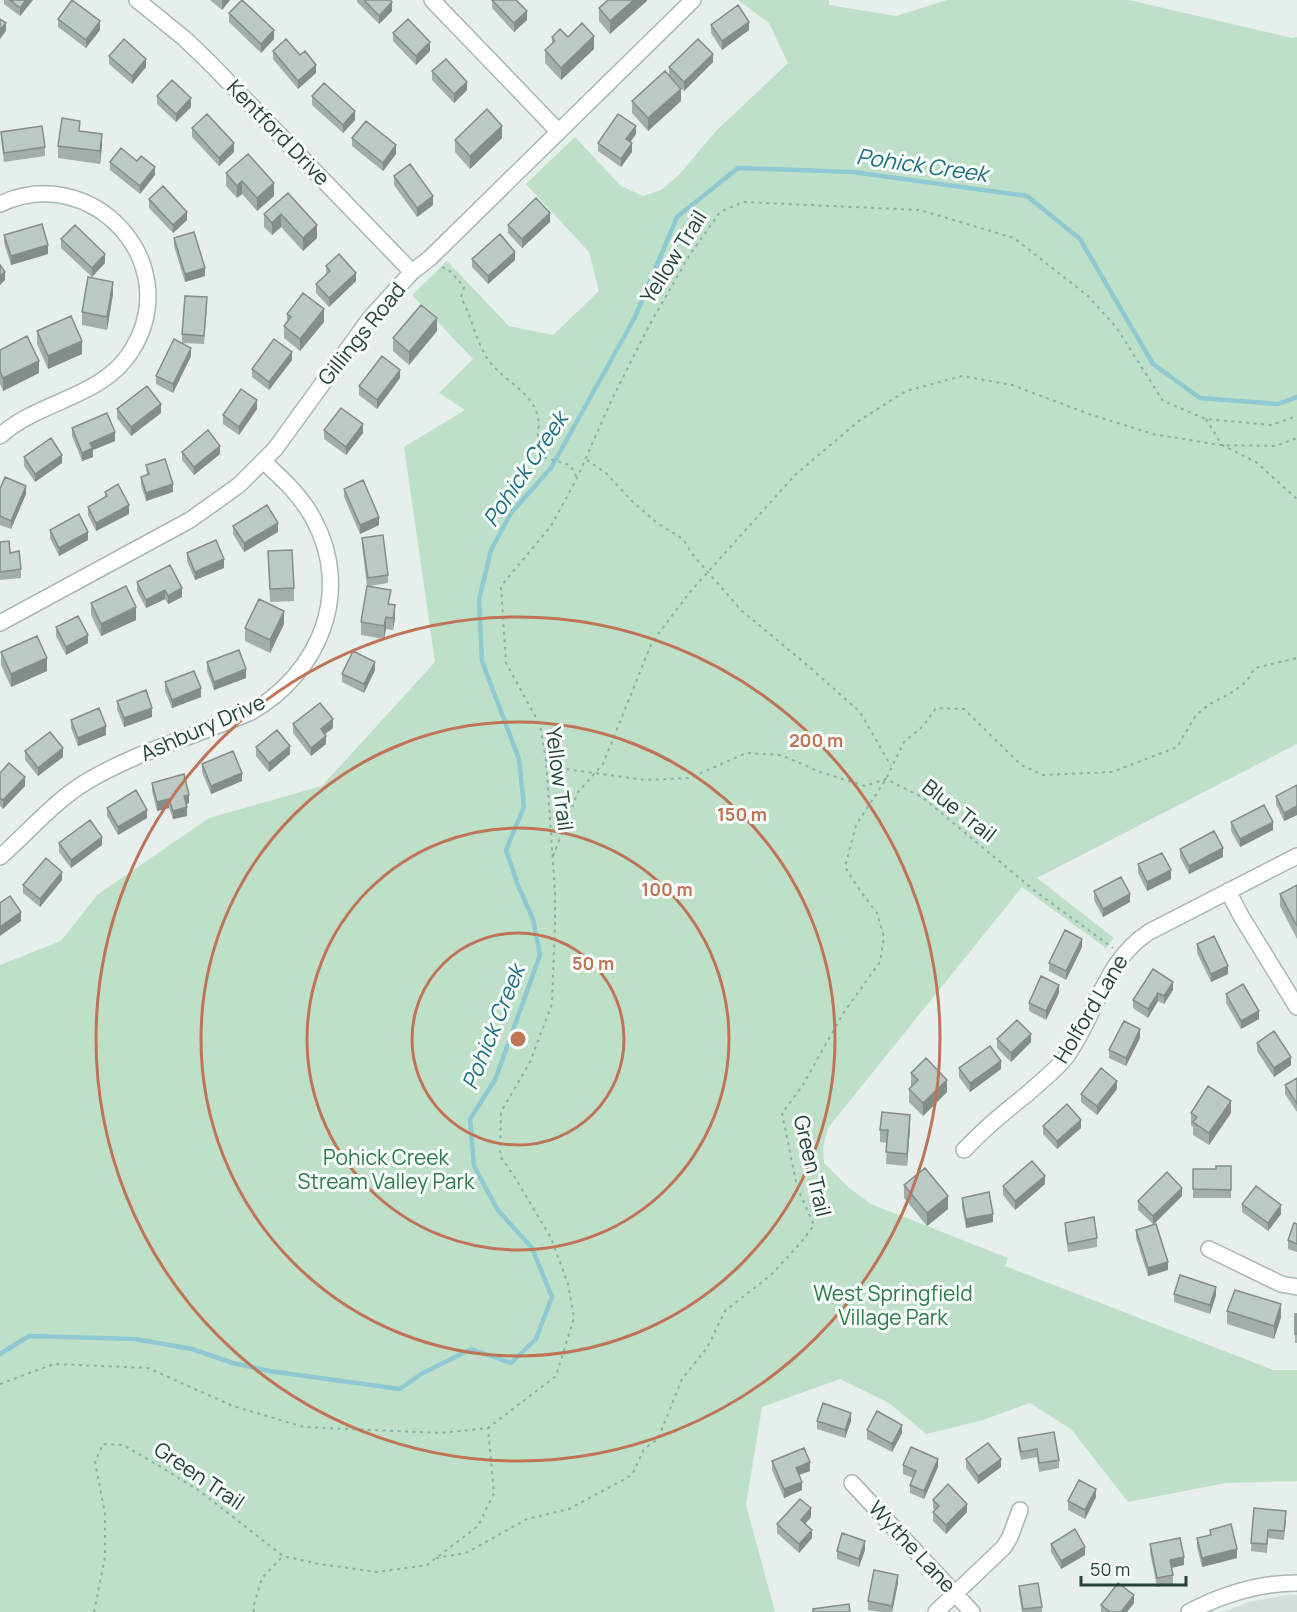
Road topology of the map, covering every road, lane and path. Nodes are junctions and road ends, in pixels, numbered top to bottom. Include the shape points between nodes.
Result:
1 (137, 0) edge
2 (432, 0) edge
3 (693, 0) edge
4 (558, 131) junction
5 (0, 204) edge
6 (430, 258) junction
7 (412, 272) junction
8 (1297, 416) edge
9 (1206, 419) junction
10 (0, 436) edge
11 (1297, 438) edge
12 (1222, 445) junction
13 (586, 459) junction
14 (264, 462) junction
15 (577, 478) junction
16 (1297, 499) edge
17 (710, 572) junction
18 (0, 623) edge
19 (1297, 658) edge
20 (546, 760) junction
21 (891, 766) junction
22 (596, 772) junction
23 (886, 779) junction
24 (1297, 856) edge
25 (0, 857) edge
26 (553, 857) junction
27 (1228, 891) junction
28 (1122, 955) junction
29 (1297, 1007) edge
30 (964, 1150) dead end
31 (1209, 1249) dead end
32 (1297, 1287) edge
33 (0, 1384) edge
34 (488, 1428) junction
35 (852, 1483) dead end
36 (1020, 1510) dead end
37 (283, 1556) junction
38 (436, 1558) junction
39 (1297, 1582) edge
40 (956, 1594) junction
41 (94, 1612) edge
42 (254, 1612) edge
43 (936, 1612) edge
44 (972, 1612) edge
45 (1189, 1612) edge

1 - 7 street, Kentford Drive via 186,39
2 - 4 street
3 - 4 street, Gillings Road
4 - 6 street, Gillings Road
5 - 10 street via 23,195 52,193 97,207 131,239 144,269 148,296 140,336 115,372 20,421
6 - 7 street, Gillings Road
6 - 15 path via 464,287 461,298 486,358 530,400 538,417 536,455 570,465
7 - 14 street, Gillings Road via 355,337
8 - 9 path, Yellow Trail via 1271,425
9 - 12 path
9 - 13 path, Yellow Trail via 1163,401 1116,327 1088,296 1014,238 920,210 743,201 720,212 689,256 612,399
11 - 12 path via 1276,446
12 - 16 path via 1256,462
12 - 17 path via 1154,434 1012,385 962,376 906,391 860,420 795,475
13 - 15 path, Yellow Trail
13 - 17 path via 657,523 683,539
14 - 18 street, Gillings Road via 190,520
14 - 25 street, Ashbury Drive via 308,509 325,549 330,579 328,607 308,660 284,689 251,712 126,761 86,782 50,808
15 - 20 path, Yellow Trail via 551,526 501,586 506,663 540,725
17 - 21 path via 741,609 860,712
17 - 22 path via 652,642 603,764
19 - 21 path via 1255,668 1246,682 1196,715 1177,747 1112,772 1043,775 1021,765 964,710 944,707 936,708 904,742
20 - 22 path via 565,769
20 - 26 path, Yellow Trail
21 - 23 path
22 - 23 path via 645,780 690,778 746,753 781,755 865,786
22 - 26 path via 578,792
23 - 28 path, Blue Trail via 922,797 1035,891
23 - 38 path, Green Trail via 855,825 844,867 877,913 884,937 880,962 782,1113 797,1187 814,1225 771,1275 725,1311 707,1348 682,1379 658,1438 644,1449 632,1475 569,1509 527,1519 466,1553
24 - 27 street, Holford Lane
26 - 34 path via 552,1004 530,1062 501,1112 500,1156 551,1238 568,1284 574,1318 556,1376
27 - 28 street, Holford Lane via 1149,932
27 - 29 street
28 - 30 street, Holford Lane via 1065,1057
31 - 32 street via 1281,1284
33 - 34 path via 54,1364 148,1368 233,1406 304,1427 441,1433
34 - 38 path, Green Trail via 494,1493 478,1526
35 - 40 street, Wythe Lane
36 - 40 street via 1004,1547
37 - 38 path, Green Trail via 377,1572 427,1565
37 - 41 path, Green Trail via 201,1492 161,1467 123,1444 103,1444 95,1462 105,1514 105,1557
37 - 42 path via 262,1578
39 - 45 street via 1232,1593
40 - 43 street
40 - 44 street, Wythe Lane

